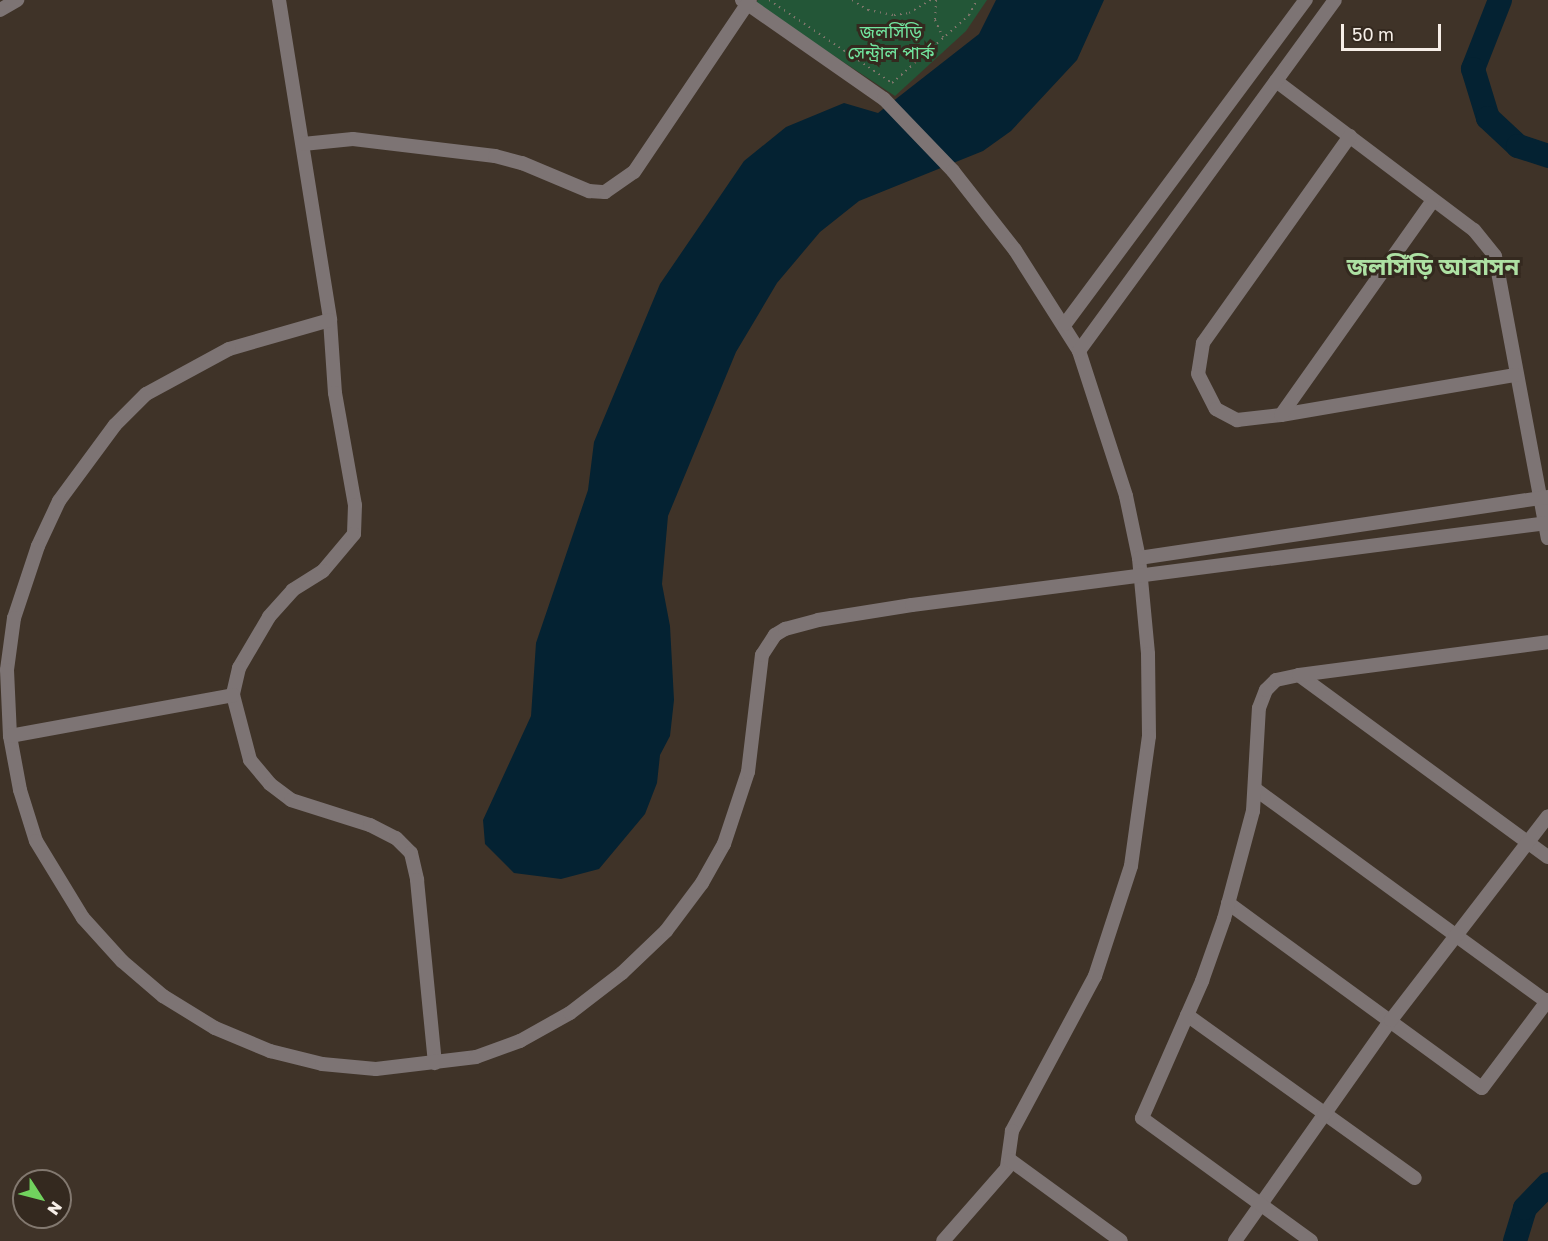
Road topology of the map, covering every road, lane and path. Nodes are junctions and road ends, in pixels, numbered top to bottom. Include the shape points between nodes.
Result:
1 (17, 0) edge
2 (279, 0) edge
3 (769, 0) edge
4 (854, 0) edge
5 (931, 0) edge
6 (936, 0) edge
7 (976, 0) edge
8 (1306, 0) edge
9 (1335, 0) edge
10 (747, 1) edge
11 (0, 10) edge
12 (944, 37) junction
13 (1276, 81) junction
14 (1350, 136) junction
15 (303, 144) junction
16 (1433, 200) junction
17 (330, 320) junction
18 (1065, 324) junction
19 (1079, 351) junction
20 (1516, 375) junction
21 (1281, 415) junction
22 (1544, 497) edge
23 (1547, 523) edge
24 (1548, 538) edge
25 (1139, 558) junction
26 (1142, 578) junction
27 (1548, 642) edge
28 (1299, 675) junction
29 (233, 695) junction
30 (10, 736) junction
31 (1255, 789) junction
32 (1548, 816) edge
33 (1526, 842) junction
34 (1548, 857) edge
35 (1228, 903) junction
36 (1456, 934) junction
37 (1547, 1001) edge
38 (1187, 1015) junction
39 (1391, 1020) junction
40 (435, 1063) junction
41 (1324, 1115) junction
42 (1010, 1160) junction
43 (1415, 1179) dead end
44 (1261, 1203) junction
45 (943, 1241) edge
46 (1121, 1241) edge
47 (1235, 1241) edge
48 (1311, 1241) edge

1 - 11 street
2 - 15 street
3 - 12 path via 892,83
4 - 5 path via 867,10 894,15 909,13
6 - 12 path via 934,20
7 - 12 path via 969,15
8 - 18 street
9 - 13 street
10 - 15 street via 634,172 605,192 589,191 495,156 353,139
10 - 18 street via 884,99 953,171 1015,250
13 - 14 street
13 - 19 street
14 - 16 street
14 - 21 street via 1203,343 1198,374 1216,409 1238,420
15 - 17 street
16 - 20 street via 1474,230 1495,256
16 - 21 street
17 - 29 street via 335,393 355,506 354,534 323,571 293,590 269,617 238,668
17 - 30 street via 229,349 146,394 84,464 59,501 22,586 7,670
18 - 19 street
19 - 25 street via 1126,496
20 - 21 street
20 - 22 street
22 - 23 street
22 - 25 street
23 - 24 street
23 - 26 street
25 - 26 street
26 - 40 street via 912,605 818,620 775,635 762,655 753,742 735,817 702,883 666,931 614,980 520,1041 476,1057
26 - 42 street via 1149,736 1131,866 1095,976 1012,1131
27 - 28 street
28 - 31 street via 1276,680 1266,690 1258,708
28 - 33 street
29 - 30 street
29 - 40 street via 250,760 270,784 291,800 370,825 396,838 411,853
30 - 40 street via 20,790 36,841 52,871 91,927 122,962 163,996 215,1028 270,1051 321,1064 376,1069
31 - 35 street
31 - 36 street
32 - 33 street
33 - 34 street
33 - 36 street
35 - 38 street
35 - 39 street
36 - 37 street
36 - 39 street
37 - 39 street via 1482,1088
38 - 41 street
38 - 44 street via 1142,1118
39 - 41 street
41 - 43 street
41 - 44 street
42 - 45 street via 1002,1175
42 - 46 street
44 - 47 street
44 - 48 street

